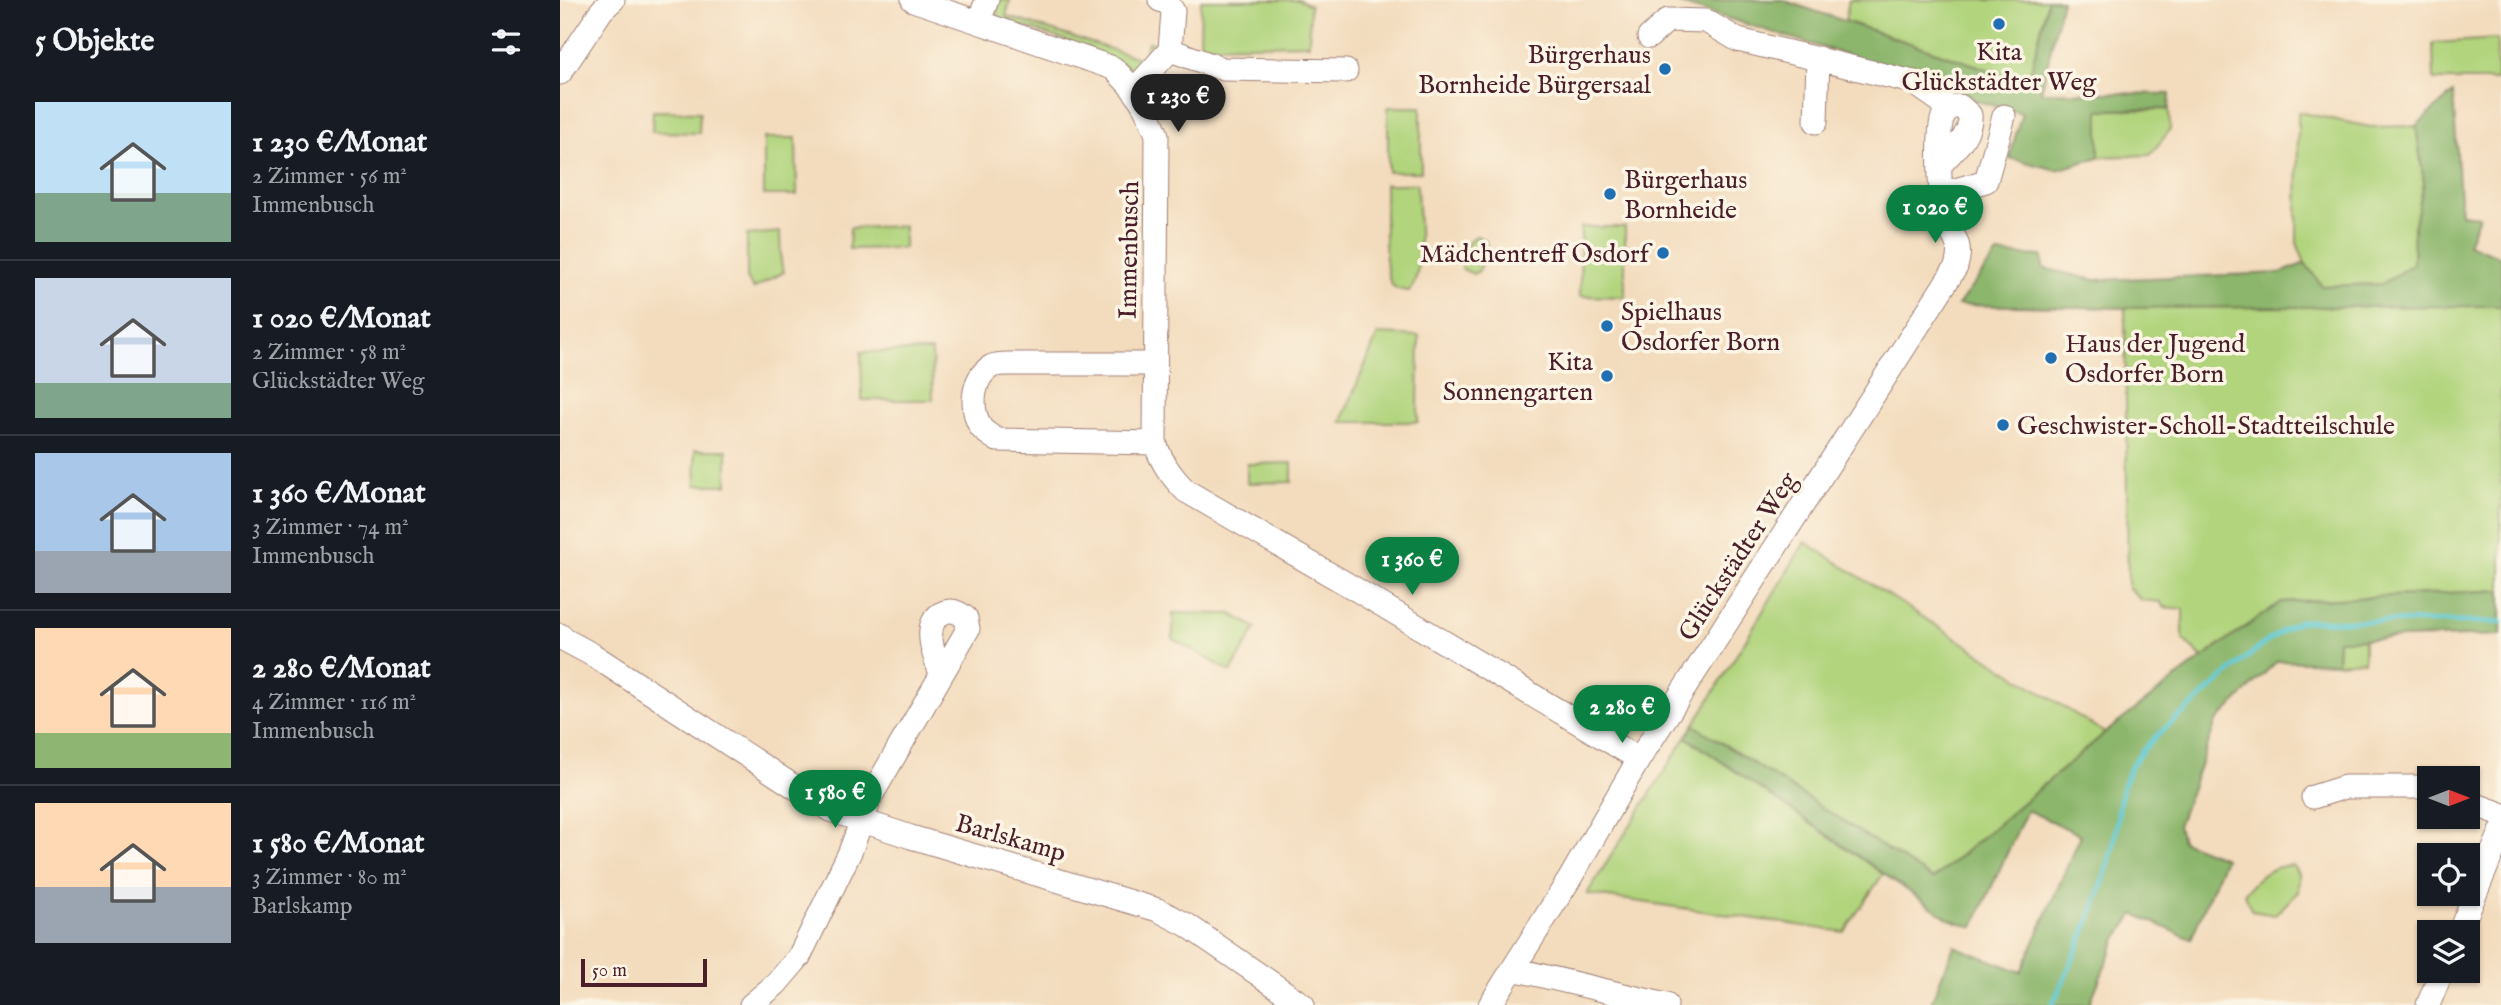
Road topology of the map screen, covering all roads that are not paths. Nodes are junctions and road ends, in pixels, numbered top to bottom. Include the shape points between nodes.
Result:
1 (613, 0) edge
2 (913, 0) edge
3 (1160, 0) edge
4 (983, 10) edge
5 (1649, 37) dead end
6 (1170, 50) junction
7 (1818, 58) junction
8 (1346, 71) dead end
9 (560, 73) edge
10 (1135, 89) junction
11 (2004, 116) dead end
12 (1816, 122) dead end
13 (1942, 194) junction
14 (1155, 364) junction
15 (1155, 443) junction
16 (562, 640) edge
17 (941, 673) dead end
18 (1639, 760) junction
19 (2417, 787) edge
20 (2313, 797) dead end
21 (2480, 806) edge
22 (2501, 814) edge
23 (861, 821) junction
24 (2501, 832) edge
25 (2464, 920) edge
26 (1513, 969) junction
27 (2437, 983) edge
28 (751, 1005) edge
29 (1303, 1005) edge
30 (1490, 1005) edge
31 (1666, 1005) edge
32 (2428, 1005) edge

1 - 9 street
2 - 4 street, Immenbusch
3 - 6 street via 1173,12
4 - 10 street, Immenbusch via 1113,68
5 - 7 street via 1668,20 1706,21 1738,40
6 - 8 street via 1223,69
6 - 10 street
7 - 12 street
7 - 13 street, Glückstädter Weg via 1913,82 1950,108 1964,108 1971,119 1962,140 1941,164
10 - 14 street, Immenbusch via 1157,135
11 - 13 street via 1986,181
13 - 18 street, Glückstädter Weg via 1945,219 1960,248 1956,267
14 - 15 street, Immenbusch
14 - 15 street via 993,366 979,377 975,408 981,428 997,440
15 - 18 street, Immenbusch via 1171,477 1186,491
16 - 23 street, Barlskamp via 593,655 830,810
17 - 23 street
18 - 26 street, Glückstädter Weg
19 - 20 street via 2345,788
21 - 22 street
23 - 28 street via 799,957
23 - 29 street, Barlskamp via 1158,910
24 - 25 street
26 - 30 street, Glückstädter Weg
26 - 31 street
27 - 32 street

